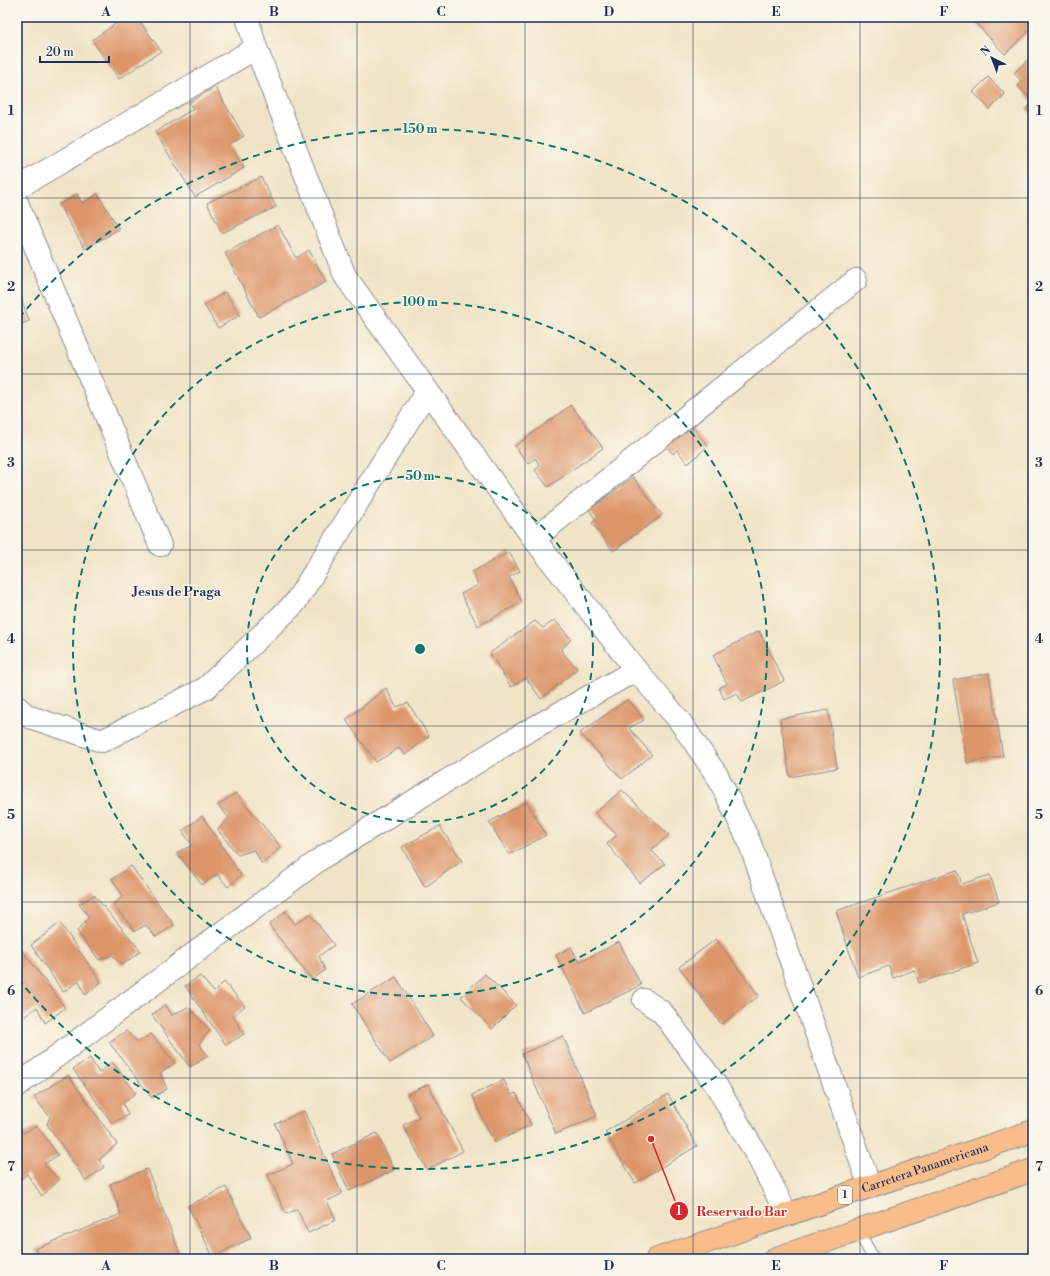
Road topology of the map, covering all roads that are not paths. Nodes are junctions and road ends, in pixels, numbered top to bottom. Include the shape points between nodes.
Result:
1 (247, 17) edge
2 (256, 48) junction
3 (17, 188) edge
4 (17, 203) edge
5 (856, 280) dead end
6 (427, 391) junction
7 (534, 539) junction
8 (160, 544) dead end
9 (636, 670) junction
10 (17, 707) edge
11 (644, 1000) dead end
12 (17, 1086) edge
13 (1033, 1131) edge
14 (1033, 1170) edge
15 (870, 1187) junction
16 (787, 1215) junction
17 (858, 1231) junction
18 (657, 1259) edge
19 (774, 1259) edge
20 (874, 1259) edge

1 - 2 street
2 - 3 street
2 - 6 street via 345,276
4 - 8 street
5 - 7 street
6 - 7 street
6 - 10 street via 295,603 206,688 102,741 27,716
7 - 9 street
9 - 12 street via 521,735 323,857
9 - 15 street via 679,720 718,777 749,841
11 - 16 street via 662,1012 716,1085 759,1159
13 - 15 highway, Carretera Panamericana / 1
14 - 17 highway
15 - 16 highway, Carretera Panamericana / 1
16 - 18 highway, Carretera Panamericana / 1
17 - 19 highway
17 - 20 lane

